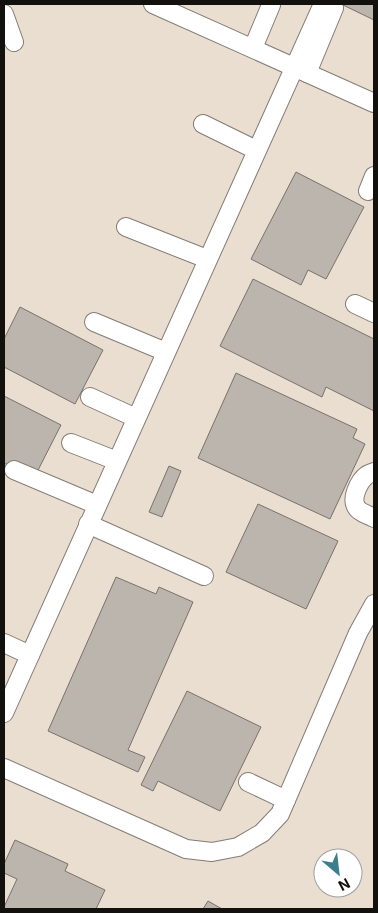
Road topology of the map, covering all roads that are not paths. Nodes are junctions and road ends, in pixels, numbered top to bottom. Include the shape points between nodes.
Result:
1 (153, 4) edge
2 (271, 5) edge
3 (328, 6) edge
4 (4, 14) edge
5 (14, 42) dead end
6 (253, 48) junction
7 (300, 70) junction
8 (374, 103) edge
9 (203, 124) dead end
10 (256, 150) junction
11 (126, 227) dead end
12 (208, 259) junction
13 (355, 304) dead end
14 (374, 313) edge
15 (94, 322) dead end
16 (166, 352) junction
17 (90, 397) dead end
18 (136, 418) junction
19 (72, 443) dead end
20 (117, 462) junction
21 (14, 470) dead end
22 (374, 472) edge
23 (97, 505) junction
24 (374, 518) edge
25 (88, 524) junction
26 (204, 576) dead end
27 (374, 604) edge
28 (4, 643) edge
29 (30, 655) junction
30 (4, 713) edge
31 (4, 768) edge
32 (248, 782) dead end
33 (286, 800) junction

1 - 6 lane
2 - 6 lane
3 - 7 lane
4 - 5 lane
6 - 7 lane
7 - 8 lane
7 - 10 lane
9 - 10 lane
10 - 12 lane
11 - 12 lane
12 - 16 lane
13 - 14 lane
15 - 16 lane
16 - 18 lane
17 - 18 lane
18 - 20 lane
19 - 20 lane
20 - 23 lane
21 - 23 lane
22 - 24 lane via 367,474 354,500 358,510
23 - 25 lane
25 - 26 lane
25 - 29 lane
27 - 33 lane via 358,633
28 - 29 lane
29 - 30 lane
31 - 33 lane via 186,850 212,852 238,847 262,834 280,814
32 - 33 lane

